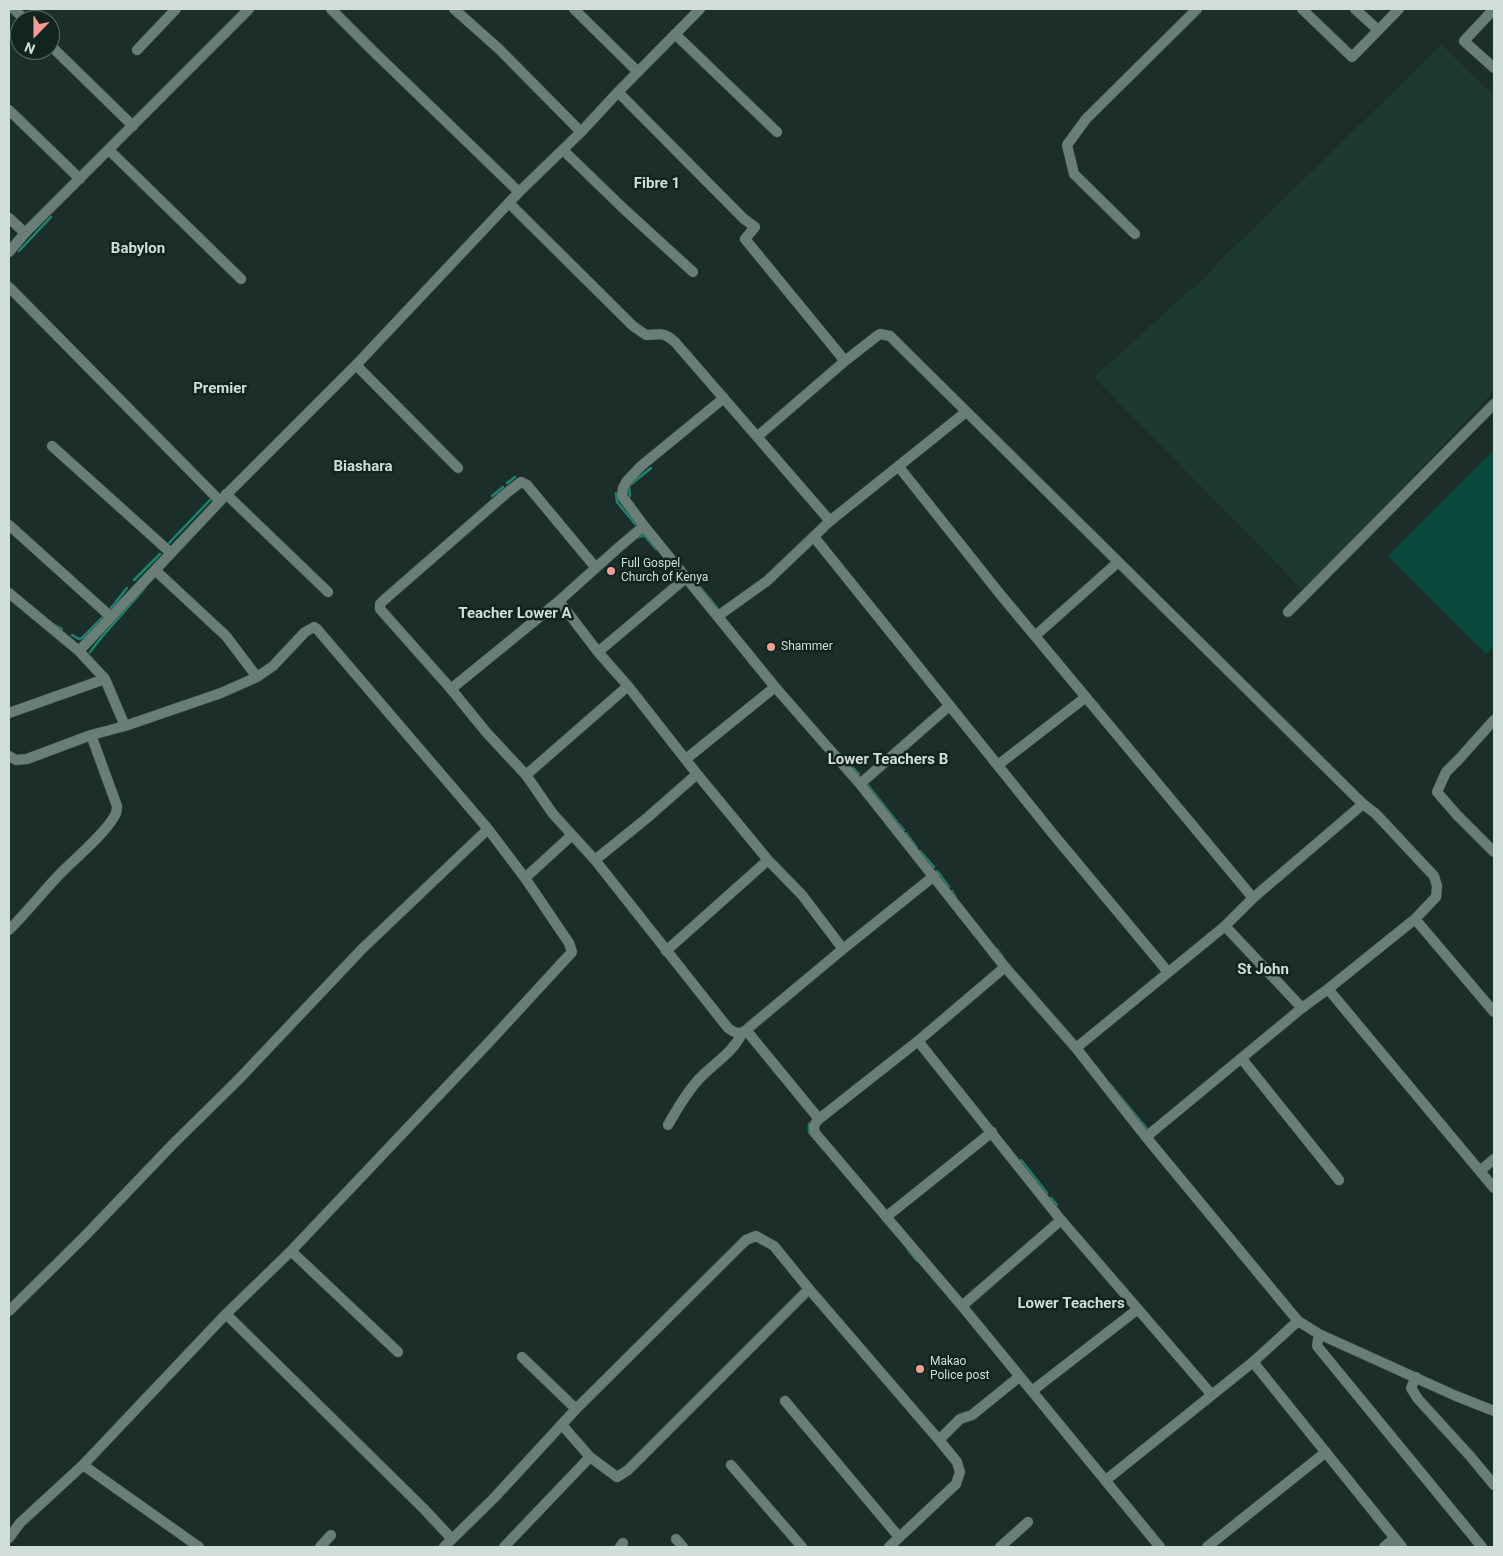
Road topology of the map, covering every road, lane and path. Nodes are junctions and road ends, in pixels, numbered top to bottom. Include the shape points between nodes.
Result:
1 (176, 9) edge
2 (249, 9) edge
3 (332, 9) edge
4 (454, 9) edge
5 (574, 9) edge
6 (1197, 9) edge
7 (1302, 9) edge
8 (1355, 9) edge
9 (1399, 9) edge
10 (698, 10) edge
11 (1494, 10) edge
12 (1378, 30) junction
13 (675, 34) junction
14 (137, 50) dead end
15 (60, 55) edge
16 (1494, 68) edge
17 (638, 72) junction
18 (618, 92) junction
19 (9, 110) edge
20 (133, 126) junction
21 (582, 132) junction
22 (777, 132) dead end
23 (110, 150) junction
24 (563, 150) junction
25 (80, 179) junction
26 (519, 192) junction
27 (509, 203) junction
28 (9, 218) edge
29 (25, 233) junction
30 (1135, 234) dead end
31 (9, 252) edge
32 (693, 272) dead end
33 (241, 279) dead end
34 (9, 287) edge
35 (845, 361) junction
36 (356, 365) junction
37 (724, 398) junction
38 (1494, 404) edge
39 (966, 412) junction
40 (758, 436) junction
41 (52, 446) dead end
42 (899, 467) junction
43 (458, 468) dead end
44 (223, 498) junction
45 (830, 520) junction
46 (9, 525) edge
47 (644, 526) junction
48 (814, 536) junction
49 (171, 553) junction
50 (1117, 563) junction
51 (596, 568) junction
52 (155, 570) junction
53 (686, 577) junction
54 (328, 592) dead end
55 (9, 593) edge
56 (559, 601) junction
57 (1288, 612) dead end
58 (718, 616) junction
59 (111, 617) junction
60 (1035, 636) junction
61 (79, 651) junction
62 (598, 652) junction
63 (257, 677) junction
64 (106, 679) junction
65 (628, 686) junction
66 (775, 687) junction
67 (451, 690) junction
68 (1086, 698) junction
69 (949, 706) junction
70 (9, 713) edge
71 (1494, 720) edge
72 (125, 726) junction
73 (91, 734) junction
74 (9, 756) edge
75 (686, 758) junction
76 (998, 765) junction
77 (697, 774) junction
78 (526, 775) junction
79 (860, 784) junction
80 (1363, 804) junction
81 (488, 829) junction
82 (572, 835) junction
83 (1494, 852) edge
84 (596, 860) junction
85 (768, 860) junction
86 (934, 876) junction
87 (525, 878) junction
88 (1253, 898) junction
89 (1415, 918) junction
90 (1225, 926) junction
91 (9, 930) edge
92 (843, 949) junction
93 (666, 951) junction
94 (1005, 967) junction
95 (1168, 972) junction
96 (1328, 989) junction
97 (1302, 1008) junction
98 (1494, 1012) edge
99 (744, 1032) junction
100 (918, 1041) junction
101 (1076, 1048) junction
102 (1242, 1059) junction
103 (818, 1119) junction
104 (668, 1125) dead end
105 (992, 1132) junction
106 (1146, 1137) junction
107 (1494, 1158) edge
108 (1480, 1171) junction
109 (1339, 1180) dead end
110 (1494, 1188) edge
111 (886, 1217) junction
112 (1061, 1220) junction
113 (291, 1251) junction
114 (809, 1289) junction
115 (962, 1306) junction
116 (1138, 1309) junction
117 (9, 1311) edge
118 (226, 1314) junction
119 (1298, 1321) junction
120 (1319, 1334) junction
121 (398, 1352) dead end
122 (522, 1357) dead end
123 (1253, 1362) junction
124 (1416, 1377) junction
125 (1019, 1378) junction
126 (1032, 1391) junction
127 (1212, 1394) junction
128 (785, 1401) dead end
129 (576, 1409) junction
130 (1494, 1411) edge
131 (562, 1425) junction
132 (939, 1440) junction
133 (1326, 1452) junction
134 (590, 1457) junction
135 (84, 1465) junction
136 (731, 1465) dead end
137 (1106, 1480) junction
138 (1494, 1485) edge
139 (1028, 1522) dead end
140 (331, 1535) dead end
141 (899, 1537) junction
142 (9, 1538) edge
143 (452, 1539) junction
144 (676, 1539) dead end
145 (1394, 1539) junction
146 (200, 1547) edge
147 (320, 1547) edge
148 (444, 1547) edge
149 (504, 1547) edge
150 (683, 1547) edge
151 (802, 1547) edge
152 (889, 1547) edge
153 (1000, 1547) edge
154 (1160, 1547) edge
155 (1207, 1547) edge
156 (1384, 1547) edge
157 (1402, 1547) edge
158 (1482, 1547) edge

1 - 14 street
2 - 20 street
3 - 26 street
4 - 21 street
5 - 17 street
6 - 30 street via 1086,119 1066,146 1074,174
7 - 12 street via 1352,58
8 - 12 street
9 - 12 street
10 - 13 street
11 - 16 street via 1464,41
13 - 17 street
13 - 22 street
15 - 20 street
17 - 18 street
18 - 21 street
18 - 35 street via 755,227 745,239
19 - 25 street
20 - 23 street
21 - 24 street
23 - 25 street
23 - 33 street
24 - 26 street
24 - 32 street
25 - 29 street
26 - 27 street
27 - 36 street
27 - 37 street via 634,326 646,335 660,333 675,342
28 - 29 street
29 - 31 street
34 - 44 street
35 - 39 street via 880,334 890,336
35 - 40 street
36 - 43 street
36 - 44 street
37 - 40 street
37 - 47 street via 627,481 622,496
38 - 57 street
39 - 42 street
39 - 50 street
40 - 45 street
41 - 49 street
42 - 45 street
42 - 60 street
44 - 49 street
44 - 54 street
45 - 48 street
46 - 59 street
47 - 51 street
47 - 53 street
48 - 58 street via 767,581
48 - 69 street
49 - 52 street
50 - 60 street
50 - 80 street
51 - 56 street
51 - 67 street via 527,485 521,482 509,491 380,604 380,610
52 - 59 street
52 - 63 street via 226,636
53 - 58 street
53 - 62 street
55 - 61 street
56 - 62 street
56 - 67 street
58 - 66 street
59 - 61 street
60 - 68 street
61 - 64 street
62 - 65 street
63 - 72 street
63 - 81 street via 314,627
64 - 70 street
64 - 72 street
65 - 75 street
65 - 78 street
66 - 75 street
66 - 79 street
67 - 78 street
68 - 76 street
68 - 88 street
69 - 76 street
69 - 79 street
71 - 83 street via 1446,772 1436,792
72 - 73 street
73 - 74 street via 22,760
73 - 91 street via 117,811 105,829
75 - 77 street
76 - 95 street
77 - 84 street
77 - 85 street
78 - 82 street
79 - 86 street
80 - 88 street
80 - 89 street via 1434,876 1436,897
81 - 87 street
81 - 117 street via 362,949 239,1079
82 - 84 street
82 - 87 street
84 - 93 street
85 - 92 street via 802,895
85 - 93 street
86 - 92 street
86 - 94 street
87 - 113 street via 572,952
88 - 90 street
89 - 96 street
89 - 98 street
90 - 95 street
90 - 97 street
92 - 99 street
93 - 99 street via 728,1028 733,1032
94 - 100 street
94 - 101 street
95 - 101 street
96 - 97 street
96 - 108 street
97 - 102 street
99 - 103 street
99 - 104 street via 722,1059 700,1078
100 - 103 street
100 - 105 street
101 - 106 street
102 - 106 street
102 - 109 street
103 - 111 street via 814,1128 816,1133
105 - 111 street
105 - 112 street
106 - 119 street
107 - 108 street
108 - 110 street
111 - 115 street
112 - 115 street
112 - 116 street
113 - 118 street
113 - 121 street
114 - 129 street via 774,1246 756,1236 746,1240
114 - 132 street
114 - 134 street via 628,1470 617,1478
115 - 125 street
116 - 126 street
116 - 127 street
118 - 135 street
118 - 143 street
119 - 120 street
119 - 123 street
120 - 124 street
120 - 158 street via 1317,1346
122 - 129 street
123 - 127 street
123 - 133 street
124 - 130 street
124 - 138 street via 1411,1388 1414,1394
125 - 126 street
125 - 132 street via 972,1415 960,1419
126 - 137 street
127 - 137 street
128 - 141 street
129 - 131 street
131 - 134 street
131 - 143 street
132 - 141 street via 957,1462 960,1472 956,1484
133 - 145 street
133 - 155 street
134 - 149 street
135 - 142 street
135 - 146 street
136 - 151 street
137 - 154 street
139 - 153 street
140 - 147 street
141 - 152 street
143 - 148 street
144 - 150 street
145 - 156 street
145 - 157 street

